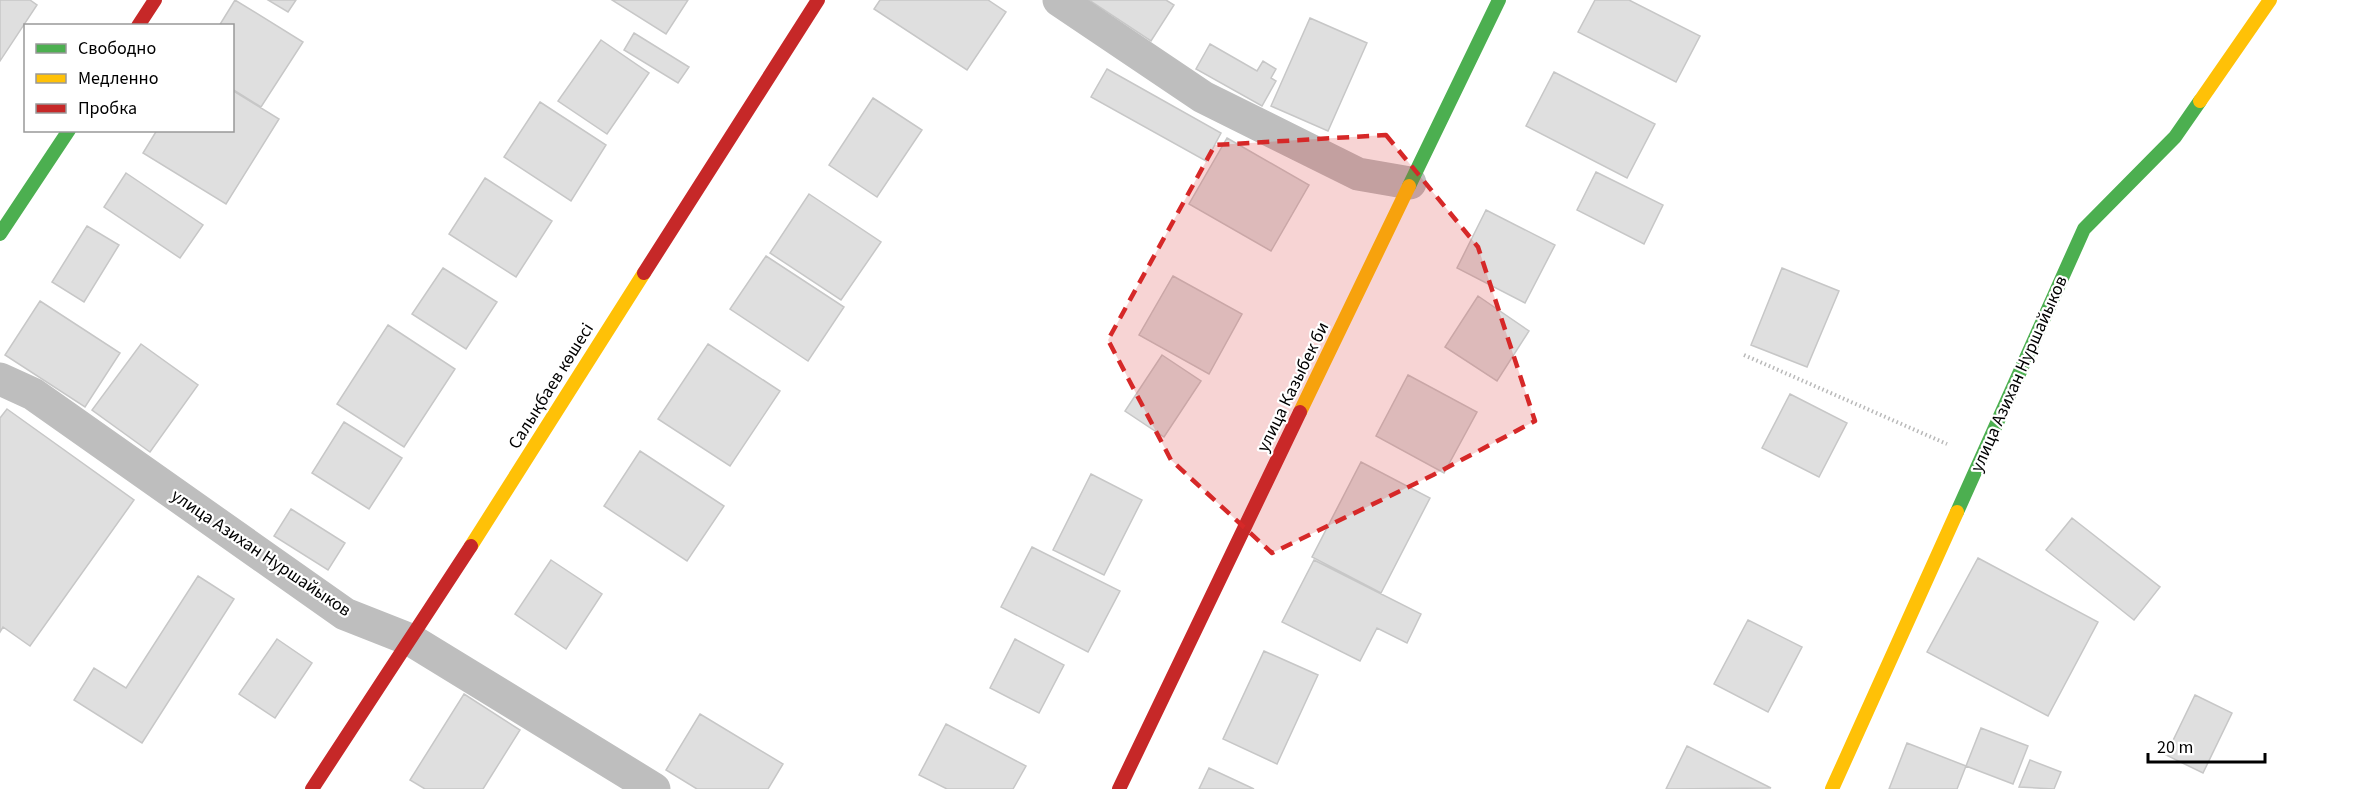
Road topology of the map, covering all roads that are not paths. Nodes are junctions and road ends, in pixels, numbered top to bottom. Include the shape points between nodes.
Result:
1 (155, 0) edge
2 (818, 0) edge
3 (1059, 0) edge
4 (1499, 0) edge
5 (2270, 0) edge
6 (139, 24) edge
7 (68, 132) edge
8 (1410, 183) junction
9 (0, 234) edge
10 (0, 379) edge
11 (411, 640) junction
12 (312, 789) edge
13 (654, 789) edge
14 (1119, 789) edge
15 (1832, 789) edge

1 - 6 street
2 - 11 street, Салықбаев көшесі
3 - 8 street via 1203,97 1358,174
4 - 8 street, улица Казыбек би
5 - 15 street, улица Азихан Нуршайыков via 2175,137 2084,229
7 - 9 street
8 - 14 street, улица Казыбек би
10 - 11 street, улица Азихан Нуршайыков via 33,394 345,614
11 - 12 street, Салықбаев көшесі
11 - 13 street, улица Азихан Нуршайыков

